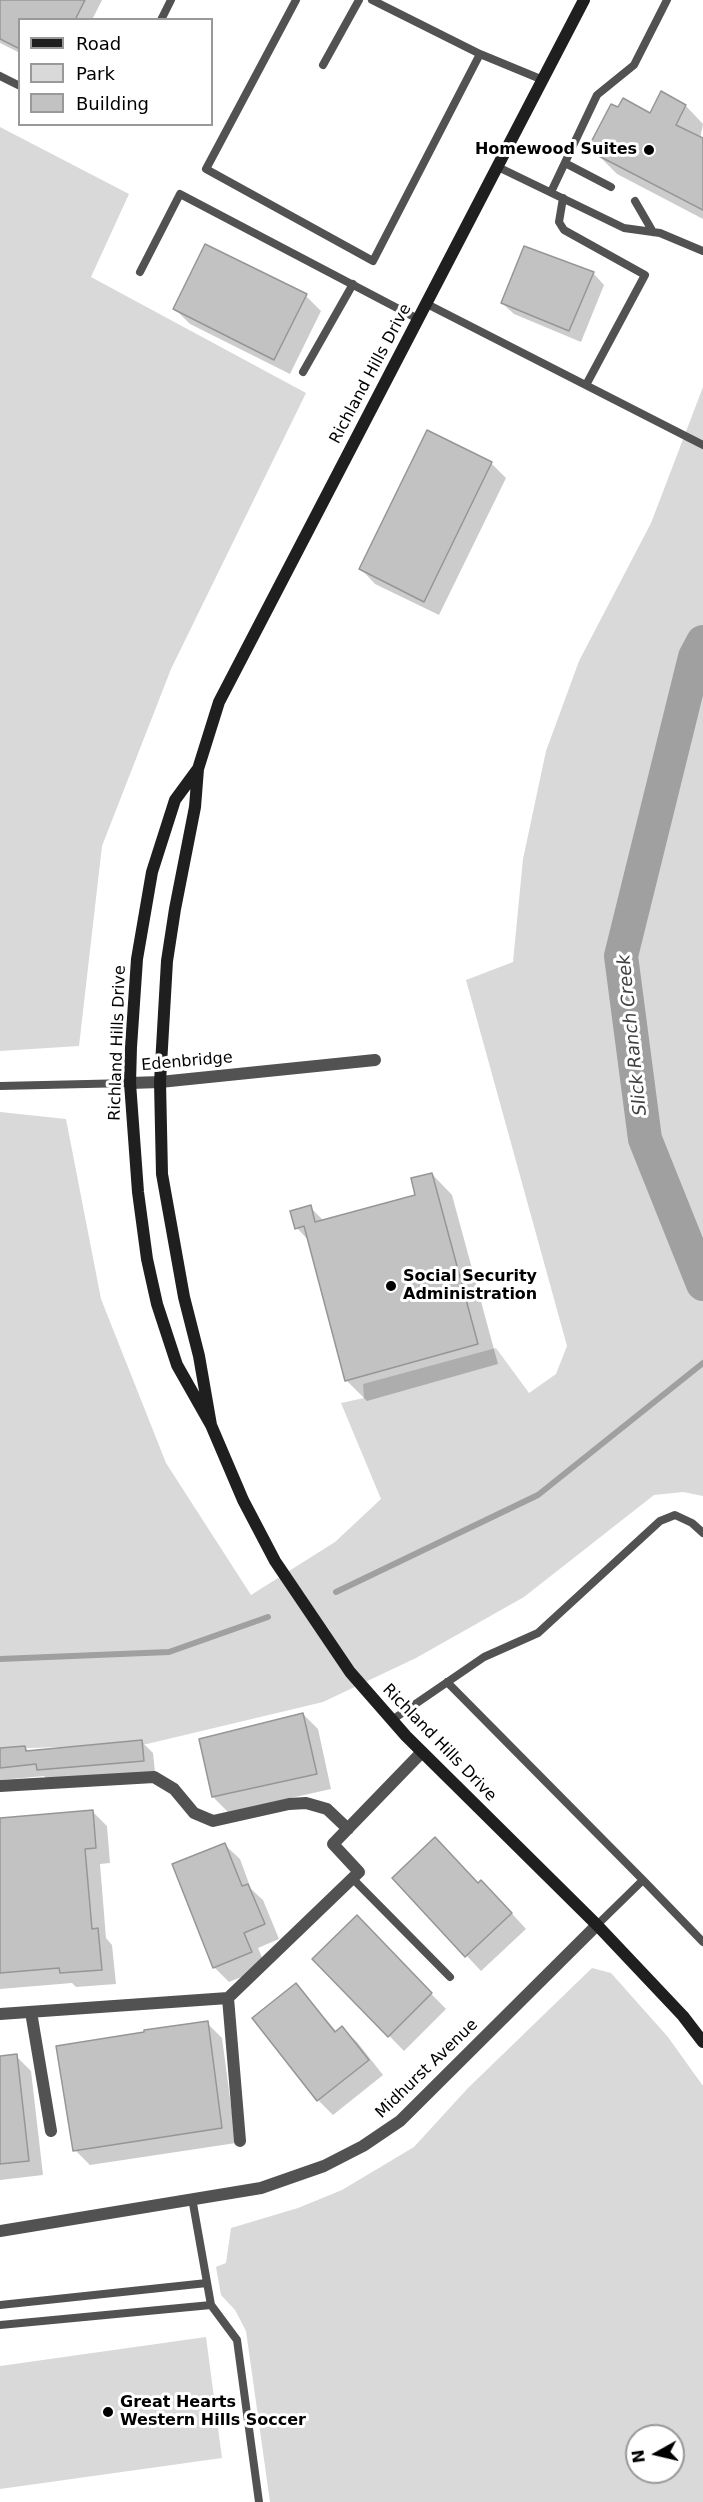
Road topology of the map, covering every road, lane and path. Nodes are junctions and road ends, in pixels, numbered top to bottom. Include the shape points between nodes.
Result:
1 (171, 0) edge
2 (296, 0) edge
3 (359, 0) edge
4 (372, 0) edge
5 (584, 0) edge
6 (667, 0) edge
7 (162, 18) edge
8 (480, 54) junction
9 (323, 65) dead end
10 (0, 76) edge
11 (543, 80) junction
12 (18, 85) edge
13 (565, 163) junction
14 (498, 167) junction
15 (611, 187) dead end
16 (551, 192) junction
17 (563, 198) junction
18 (635, 201) dead end
19 (653, 232) junction
20 (703, 251) edge
21 (140, 272) dead end
22 (352, 284) junction
23 (427, 304) junction
24 (418, 319) junction
25 (303, 372) dead end
26 (586, 385) junction
27 (703, 445) edge
28 (198, 769) junction
29 (375, 1060) dead end
30 (160, 1082) junction
31 (130, 1083) junction
32 (0, 1086) edge
33 (211, 1425) junction
34 (703, 1533) edge
35 (447, 1682) junction
36 (392, 1720) junction
37 (422, 1752) junction
38 (0, 1786) edge
39 (348, 1829) junction
40 (353, 1879) junction
41 (643, 1880) junction
42 (597, 1925) junction
43 (703, 1942) edge
44 (450, 1977) dead end
45 (228, 1998) junction
46 (31, 2012) junction
47 (0, 2014) edge
48 (703, 2042) edge
49 (51, 2131) dead end
50 (240, 2141) dead end
51 (192, 2198) junction
52 (0, 2231) edge
53 (207, 2283) junction
54 (0, 2305) edge
55 (211, 2305) junction
56 (0, 2325) edge
57 (259, 2502) edge

1 - 7 lane
2 - 8 lane via 206,169 373,261
3 - 9 lane
4 - 8 lane
5 - 11 street, Richland Hills Drive
6 - 13 lane via 634,65 597,95
8 - 11 lane
10 - 12 lane
11 - 14 street, Richland Hills Drive
13 - 15 lane
13 - 16 lane
14 - 16 lane
14 - 23 street, Richland Hills Drive
16 - 17 lane
17 - 19 lane via 624,228
17 - 26 lane via 559,222 564,230 645,275
18 - 19 lane
19 - 20 lane
21 - 22 lane via 180,194
22 - 24 lane
22 - 25 lane
23 - 24 street, Richland Hills Drive
23 - 26 lane
24 - 28 street, Richland Hills Drive via 219,702
26 - 27 lane
28 - 30 street, Richland Hills Drive via 195,807 167,962
28 - 31 street, Richland Hills Drive via 175,800 152,872 137,958
29 - 30 street, Edenbridge
30 - 31 street, Edenbridge
30 - 33 street, Richland Hills Drive via 162,1174
31 - 32 lane, Edenbridge
31 - 33 street, Richland Hills Drive via 147,1259 177,1365
33 - 36 street, Richland Hills Drive via 275,1561 350,1672
34 - 35 lane via 675,1515 660,1521 538,1633 484,1657
35 - 36 lane
35 - 41 lane
36 - 37 street, Richland Hills Drive
37 - 39 street
37 - 42 street, Richland Hills Drive
38 - 39 street via 154,1777 174,1789 194,1813 213,1821 306,1803 327,1809
39 - 40 street via 333,1844 360,1872
40 - 44 lane
40 - 45 street
41 - 42 lane
41 - 43 lane
42 - 48 street, Richland Hills Drive
42 - 51 street, Midhurst Avenue via 400,2121 363,2146 324,2166 261,2188
45 - 46 street
45 - 50 street
46 - 47 street
46 - 49 street
51 - 52 street, Midhurst Avenue
51 - 53 lane
53 - 54 lane
53 - 55 lane
55 - 56 lane
55 - 57 lane via 237,2340

